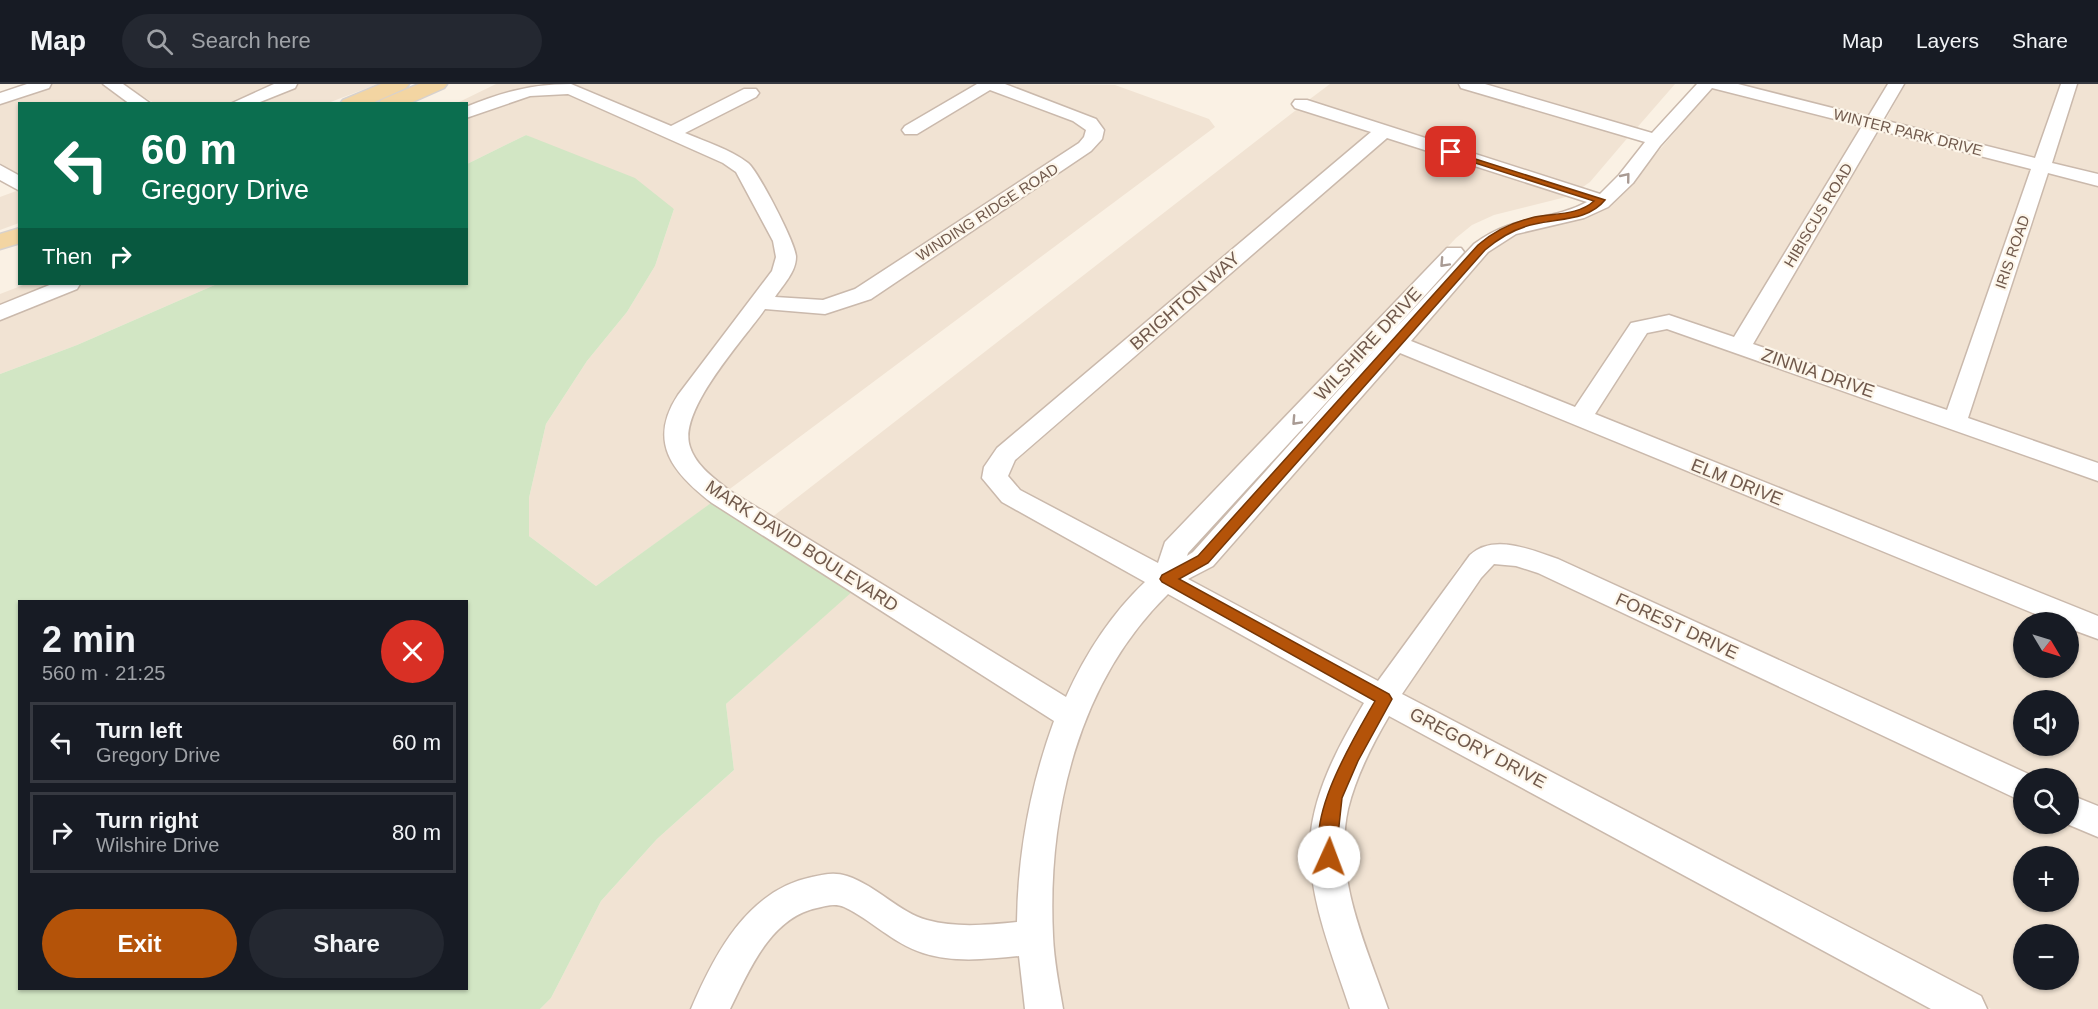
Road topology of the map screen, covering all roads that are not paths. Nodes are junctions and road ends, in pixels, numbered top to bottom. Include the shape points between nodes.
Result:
1 (43, 84) edge
2 (111, 84) edge
3 (289, 84) edge
4 (399, 84) edge
5 (436, 84) edge
6 (989, 84) edge
7 (1467, 84) edge
8 (1684, 84) edge
9 (1706, 84) edge
10 (1718, 84) edge
11 (1896, 84) edge
12 (2069, 84) edge
13 (750, 93) dead end
14 (0, 99) edge
15 (140, 102) edge
16 (243, 102) edge
17 (355, 102) edge
18 (393, 102) edge
19 (1301, 104) dead end
20 (468, 112) edge
21 (1874, 123) junction
22 (911, 130) dead end
23 (1384, 131) junction
24 (671, 133) junction
25 (1648, 137) junction
26 (2041, 166) junction
27 (0, 171) edge
28 (2098, 180) edge
29 (18, 184) edge
30 (18, 187) edge
31 (0, 194) edge
32 (1592, 197) junction
33 (18, 236) edge
34 (0, 242) edge
35 (18, 252) edge
36 (0, 259) edge
37 (67, 285) edge
38 (759, 302) junction
39 (0, 313) edge
40 (1387, 339) junction
41 (1740, 346) junction
42 (1580, 418) junction
43 (1955, 421) junction
44 (2098, 472) edge
45 (995, 478) joint
46 (1167, 579) junction
47 (2098, 628) edge
48 (1384, 699) junction
49 (1071, 716) junction
50 (2013, 782) edge
51 (2079, 813) edge
52 (2098, 822) edge
53 (1035, 938) junction
54 (710, 1009) edge
55 (1044, 1009) edge
56 (1369, 1009) edge
57 (1968, 1009) edge

1 - 14 street
2 - 15 street
3 - 16 street
4 - 17 main road
5 - 18 main road
6 - 22 street
6 - 38 street, WINDING RIDGE ROAD via 1090,123 1095,130 1093,138 1086,147 863,294 825,307
7 - 25 street
8 - 25 street, WILSHIRE DRIVE
9 - 25 street, WILSHIRE DRIVE
10 - 21 street, WINTER PARK DRIVE
11 - 21 street, HIBISCUS ROAD
12 - 26 street, IRIS ROAD
13 - 24 street
19 - 23 street
20 - 24 street, MARK DAVID BOULEVARD via 530,88 558,87 571,89
21 - 26 street, WINTER PARK DRIVE
21 - 41 street, HIBISCUS ROAD
23 - 32 street
23 - 45 street, BRIGHTON WAY via 1006,454
24 - 38 street, MARK DAVID BOULEVARD via 730,159 744,170 783,241 786,257 782,272
25 - 32 street, WILSHIRE DRIVE via 1614,191
26 - 28 street, WINTER PARK DRIVE
26 - 43 street, IRIS ROAD
27 - 29 street
30 - 31 street
32 - 40 street, WILSHIRE DRIVE via 1593,207 1568,216 1534,220 1495,236
33 - 34 main road
35 - 36 main road
37 - 39 street
38 - 49 street, MARK DAVID BOULEVARD via 686,400 676,424 683,459 698,479
40 - 42 street, ELM DRIVE
40 - 46 street, WILSHIRE DRIVE via 1203,560
41 - 42 street, ZINNIA DRIVE via 1669,322 1639,328
41 - 43 street, ZINNIA DRIVE
42 - 47 street, ELM DRIVE
43 - 44 street, ZINNIA DRIVE
45 - 46 street, GREGORY DRIVE via 1011,496
46 - 48 street, GREGORY DRIVE
46 - 49 street, WILSHIRE DRIVE via 1121,628 1090,676
48 - 50 street, FOREST DRIVE via 1470,570 1485,557 1523,557
48 - 56 street, FOREST DRIVE via 1334,798 1327,841 1332,889
48 - 57 street, GREGORY DRIVE
49 - 53 street, WILSHIRE DRIVE via 1052,766 1041,823
51 - 52 street
53 - 54 street via 955,942 921,936 863,900 837,889 807,892 777,907 752,933
53 - 55 street, WILSHIRE DRIVE

